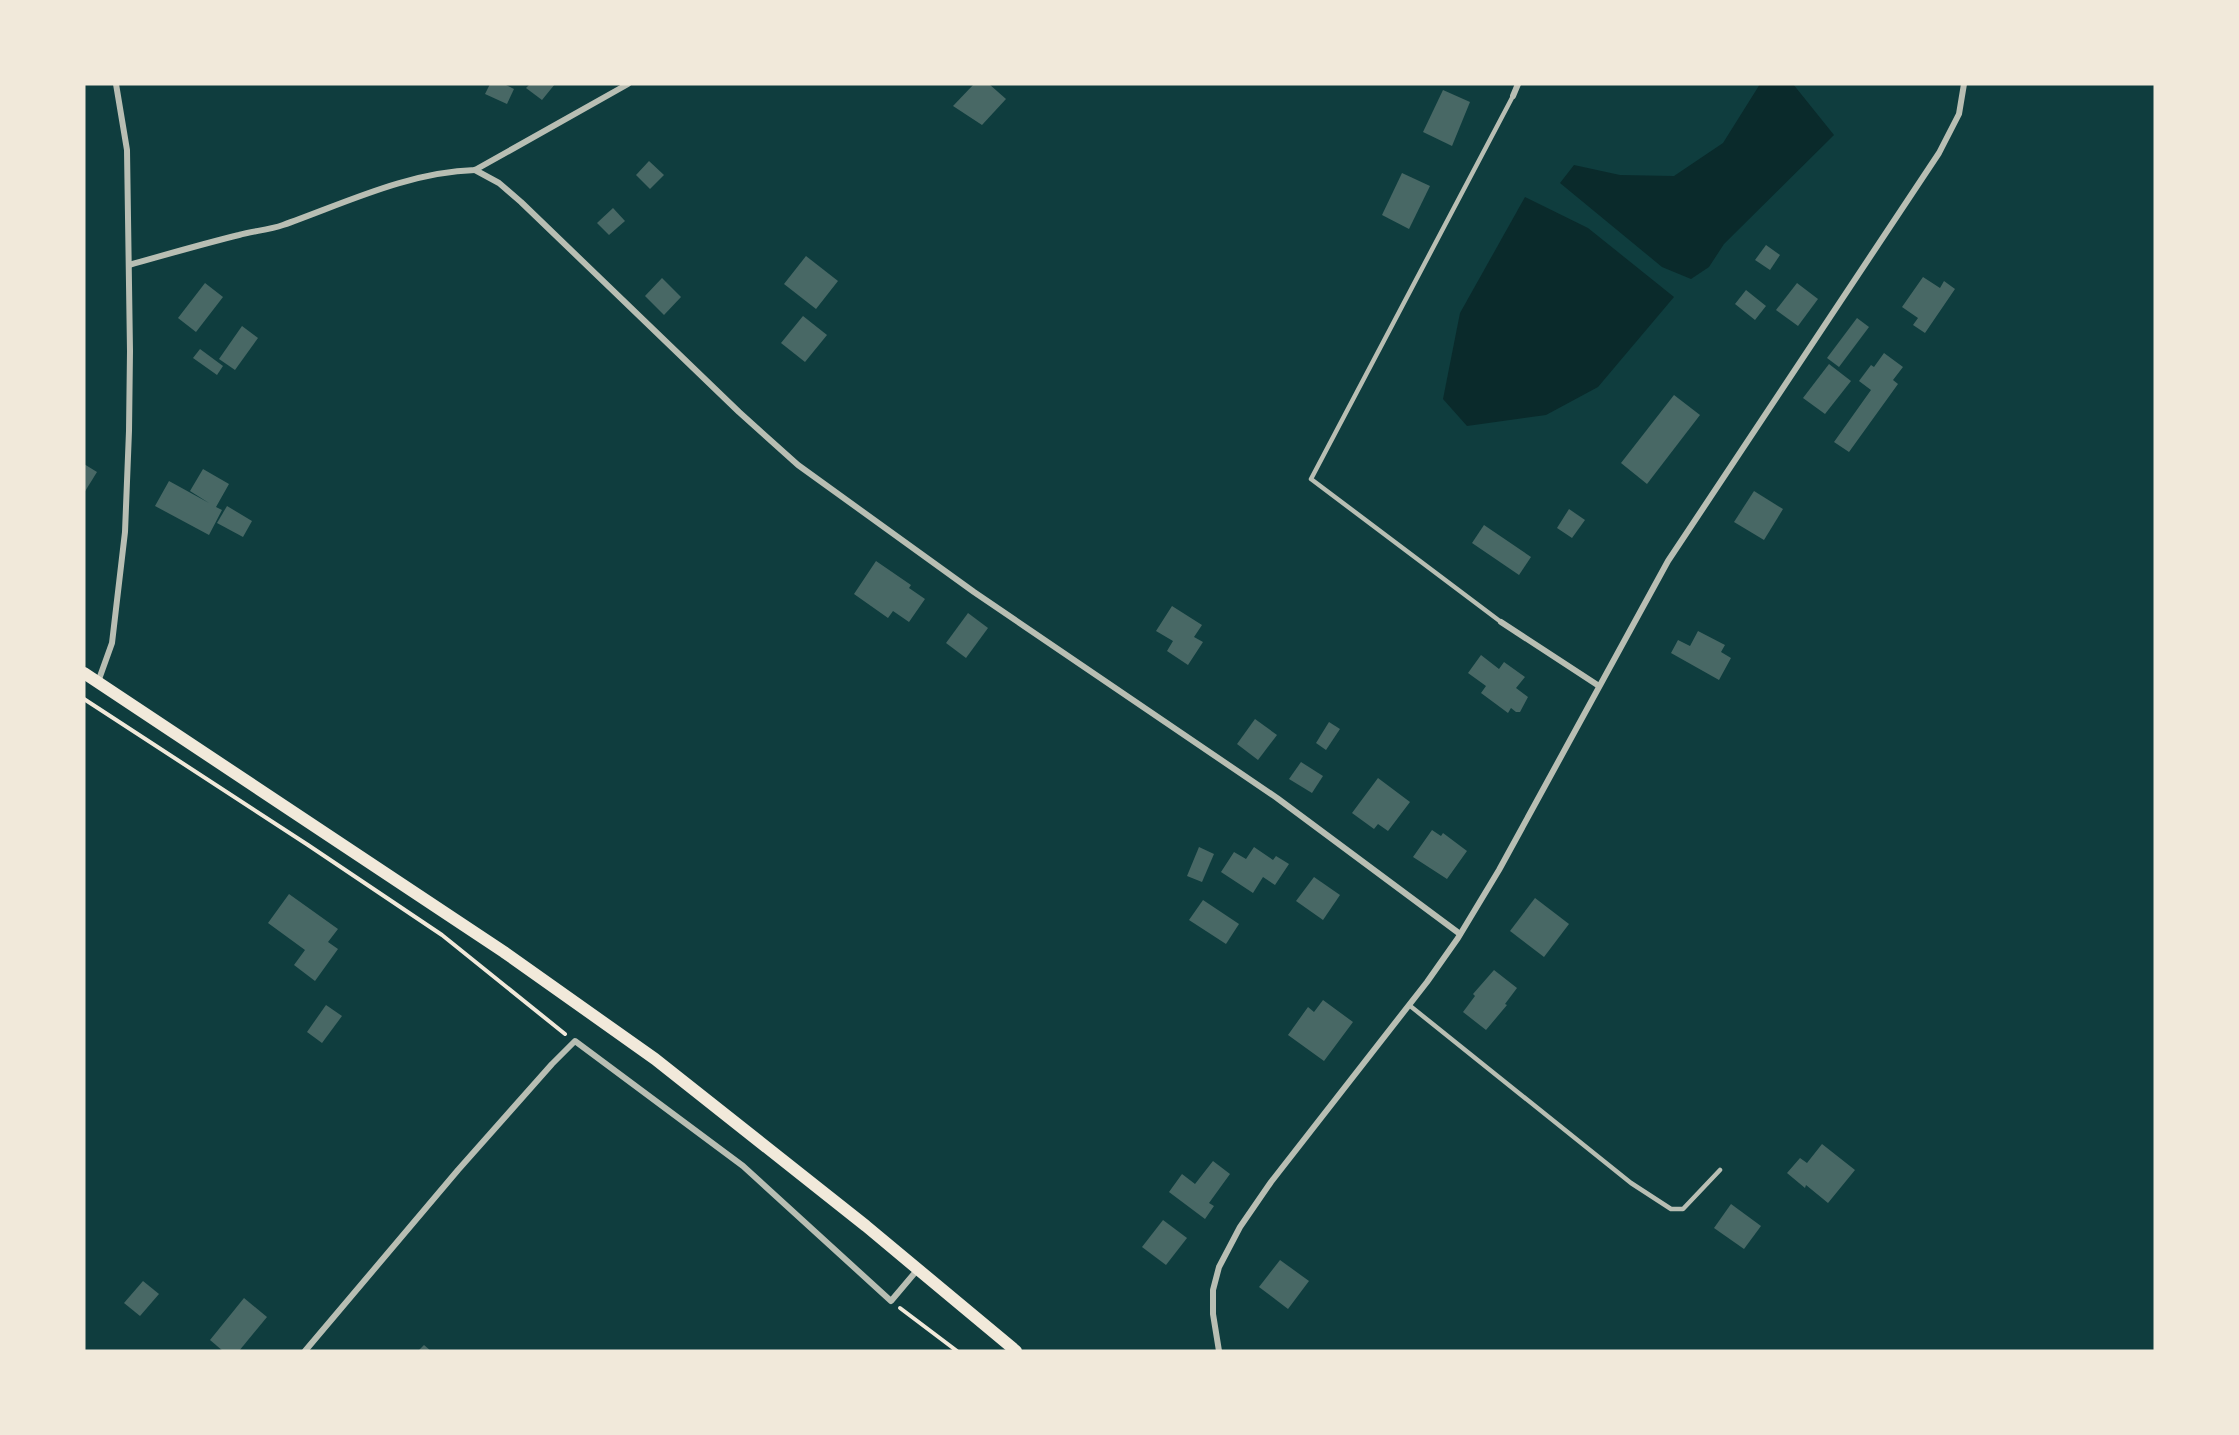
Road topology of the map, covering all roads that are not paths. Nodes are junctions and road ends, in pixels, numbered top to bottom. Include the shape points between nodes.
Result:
1 (116, 84) edge
2 (628, 84) edge
3 (1518, 84) edge
4 (1964, 84) edge
5 (1513, 96) joint
6 (475, 170) junction
7 (129, 265) junction
8 (1501, 621) joint
9 (84, 673) edge
10 (98, 682) junction
11 (1599, 686) junction
12 (1460, 934) junction
13 (1409, 1005) junction
14 (1720, 1170) dead end
15 (918, 1269) junction
16 (305, 1351) edge
17 (1016, 1351) edge
18 (1219, 1351) edge

1 - 7 street via 127,150
2 - 6 street
3 - 5 street
4 - 11 street via 1959,114 1939,153 1668,561
5 - 8 lane via 1311,479
6 - 7 street via 412,179 280,226
6 - 12 street via 499,183 521,202 798,465 974,592 1277,798
7 - 10 street via 125,532 112,643
8 - 11 street
9 - 10 main road
10 - 15 main road via 495,946 655,1059
11 - 12 street
12 - 13 street
13 - 14 lane via 1640,1190 1671,1209 1683,1209
13 - 18 street via 1271,1182 1229,1246 1213,1290
15 - 16 street via 891,1301 743,1166 575,1041 458,1170
15 - 17 main road

